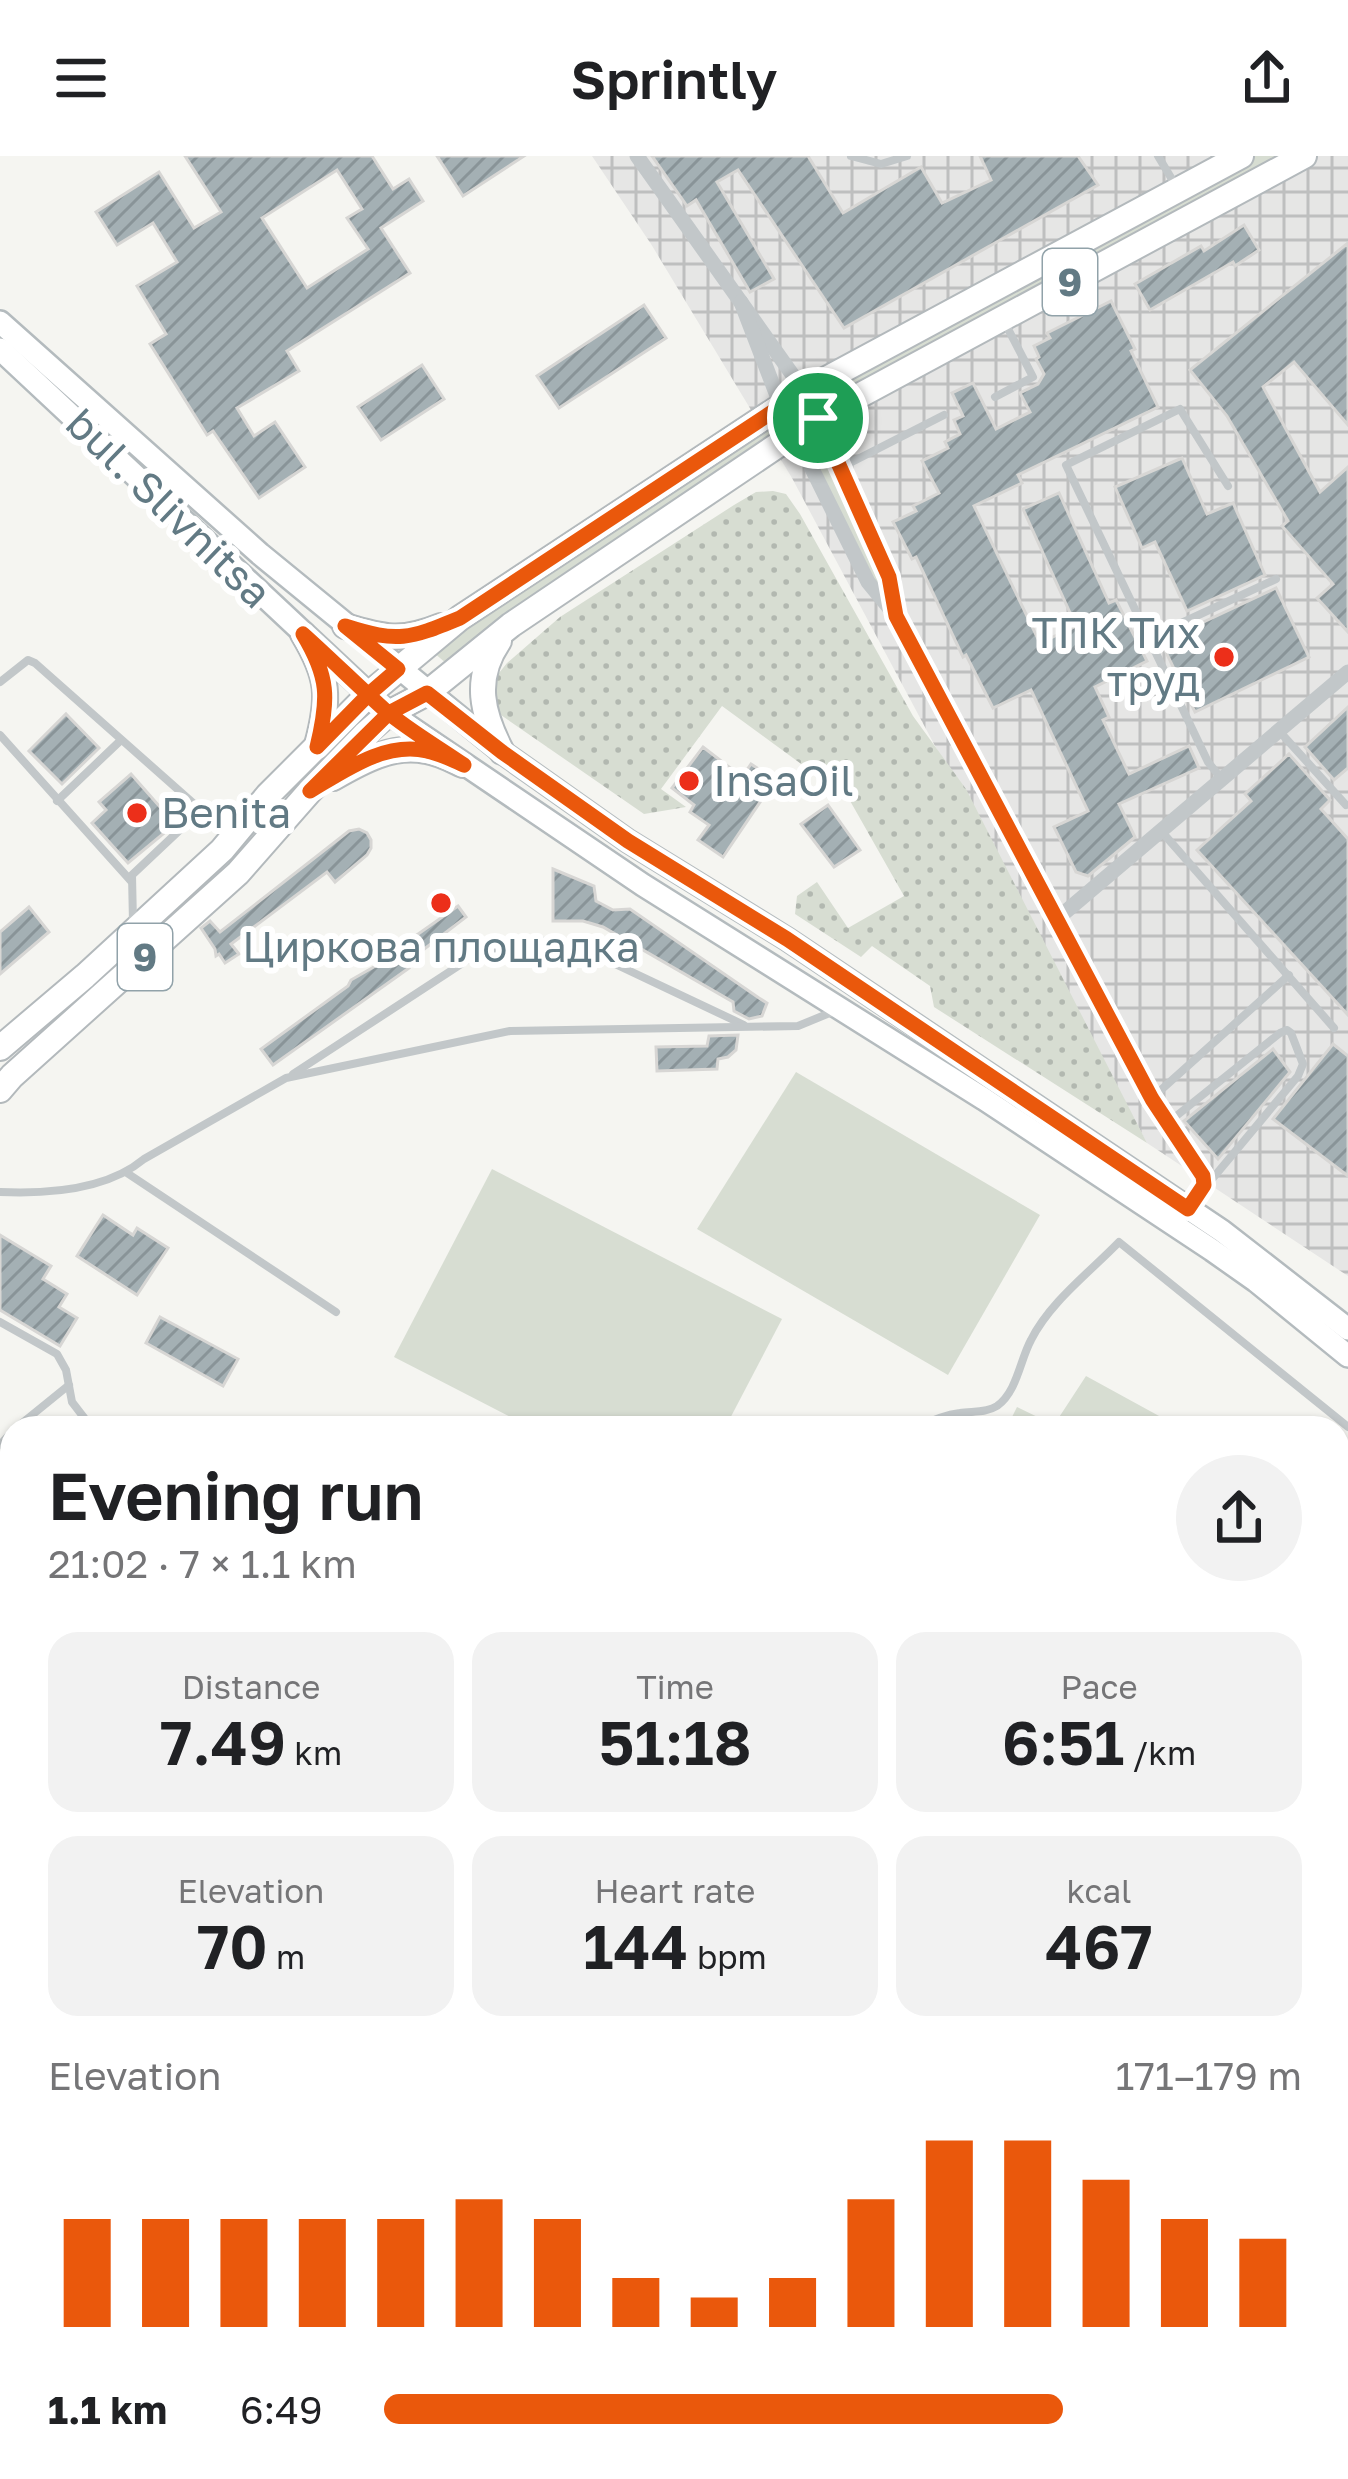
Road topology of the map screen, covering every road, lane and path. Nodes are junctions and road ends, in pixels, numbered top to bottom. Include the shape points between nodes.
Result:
1 (637, 156) edge
2 (851, 156) edge
3 (907, 156) edge
4 (1158, 156) edge
5 (1241, 156) edge
6 (1304, 156) edge
7 (1178, 190) junction
8 (741, 302) junction
9 (1003, 318) junction
10 (0, 322) edge
11 (0, 349) edge
12 (804, 391) junction
13 (995, 397) dead end
14 (781, 406) junction
15 (944, 415) dead end
16 (818, 418) junction
17 (795, 434) junction
18 (841, 468) junction
19 (1228, 486) dead end
20 (1276, 579) dead end
21 (896, 616) junction
22 (460, 618) junction
23 (511, 625) junction
24 (345, 626) junction
25 (303, 634) junction
26 (1149, 638) junction
27 (398, 669) junction
28 (1348, 672) edge
29 (0, 682) edge
30 (427, 693) junction
31 (369, 694) junction
32 (389, 713) junction
33 (1280, 732) junction
34 (0, 736) edge
35 (120, 741) junction
36 (317, 747) junction
37 (502, 752) junction
38 (464, 765) junction
39 (1221, 778) junction
40 (310, 791) junction
41 (268, 795) junction
42 (57, 801) junction
43 (1346, 805) edge
44 (201, 810) junction
45 (1162, 832) junction
46 (130, 881) junction
47 (1057, 919) junction
48 (133, 931) junction
49 (1289, 975) junction
50 (840, 1009) junction
51 (751, 1028) junction
52 (1334, 1028) dead end
53 (0, 1048) edge
54 (286, 1078) junction
55 (0, 1090) edge
56 (1152, 1099) junction
57 (1169, 1122) junction
58 (127, 1173) junction
59 (1204, 1183) junction
60 (0, 1192) edge
61 (1188, 1209) junction
62 (336, 1312) dead end
63 (0, 1322) edge
64 (1348, 1329) edge
65 (1348, 1356) edge
66 (69, 1385) junction
67 (31, 1416) edge
68 (83, 1416) edge
69 (945, 1416) edge
70 (1334, 1416) edge

1 - 8 street
2 - 3 lane via 881,164
4 - 7 lane
5 - 7 main road, 9
6 - 9 main road, 9
7 - 12 main road, 9
8 - 12 street
8 - 14 street
9 - 13 lane via 1034,377
9 - 16 main road, 9
10 - 24 main road, bul. Slivnitsa
11 - 25 main road, bul. Slivnitsa
12 - 14 main road, 9
12 - 16 street
14 - 17 street
14 - 22 main road, 9
15 - 18 lane
16 - 17 main road, 9
16 - 18 street
17 - 21 street via 868,582
17 - 23 main road, 9
18 - 21 street via 889,577
19 - 26 lane via 1180,409 1066,465
20 - 26 lane
21 - 47 street
22 - 24 main road via 410,638
22 - 27 main road, 9
23 - 30 main road, 9
23 - 37 main road via 490,654 482,684 483,711
24 - 27 main road, bul. Slivnitsa
25 - 31 main road, bul. Slivnitsa
25 - 36 main road via 322,665 326,703
26 - 39 lane
27 - 30 main road, bul. Slivnitsa
27 - 31 main road, 9
28 - 33 street
29 - 35 lane via 20,663 35,663
30 - 32 main road, 9
30 - 37 main road, bul. Slivnitsa
31 - 32 main road, bul. Slivnitsa
31 - 36 main road, 9
32 - 38 main road, bul. Slivnitsa
32 - 40 main road, 9
33 - 39 street
33 - 43 lane
34 - 42 lane
35 - 42 lane
35 - 44 lane
36 - 41 main road, 9
37 - 61 main road, bul. Slivnitsa
38 - 40 main road via 394,750
38 - 50 main road, bul. Slivnitsa
39 - 45 street
40 - 55 main road, 9 via 238,873
41 - 44 lane via 229,810
41 - 48 main road, 9 via 222,850
42 - 46 lane
44 - 46 lane
45 - 47 street
45 - 49 lane
46 - 48 lane
47 - 56 street
48 - 53 main road, 9
49 - 52 lane
49 - 56 lane
50 - 51 lane via 798,1026
50 - 65 main road, bul. Slivnitsa via 1212,1250
51 - 54 lane via 510,1031
51 - 54 lane via 596,955 536,940 472,957
54 - 58 lane
56 - 57 street
57 - 59 street
57 - 59 lane via 1280,1034 1292,1033 1303,1064 1298,1076
58 - 60 lane via 47,1194
58 - 62 lane
59 - 61 street
61 - 64 main road, bul. Slivnitsa
63 - 66 lane via 57,1354
66 - 67 lane
66 - 68 lane
69 - 70 lane via 1000,1404 1040,1325 1119,1242

